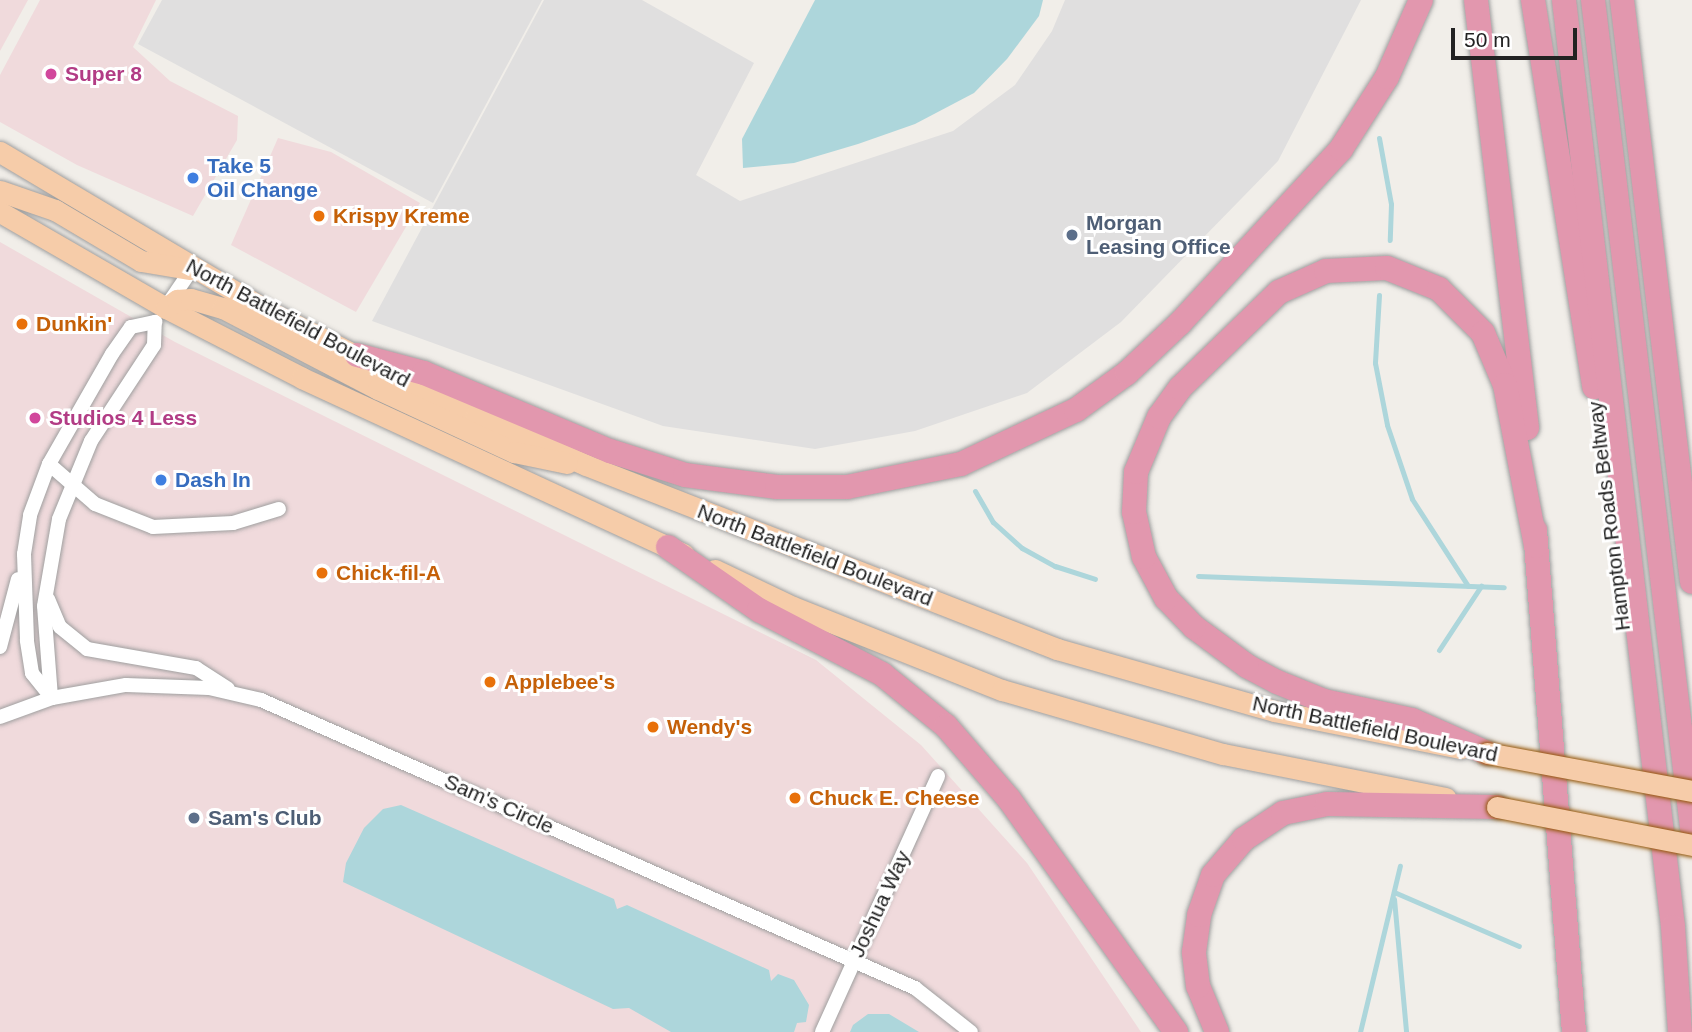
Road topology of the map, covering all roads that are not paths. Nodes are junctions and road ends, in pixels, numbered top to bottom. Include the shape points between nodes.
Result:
1 (1421, 0) edge
2 (1476, 0) edge
3 (1533, 0) edge
4 (1550, 0) edge
5 (1564, 0) edge
6 (1593, 0) edge
7 (1622, 0) edge
8 (0, 152) edge
9 (0, 191) edge
10 (0, 212) edge
11 (192, 269) junction
12 (160, 315) junction
13 (357, 355) junction
14 (1594, 387) junction
15 (48, 464) junction
16 (586, 465) junction
17 (72, 482) junction
18 (279, 509) dead end
19 (1536, 546) junction
20 (668, 547) junction
21 (24, 554) junction
22 (1692, 582) edge
23 (46, 593) junction
24 (0, 647) edge
25 (235, 693) junction
26 (52, 698) junction
27 (0, 717) edge
28 (1487, 753) junction
29 (939, 776) dead end
30 (1692, 791) edge
31 (1497, 807) junction
32 (1692, 828) edge
33 (1692, 845) edge
34 (1568, 941) junction
35 (854, 960) junction
36 (822, 1032) edge
37 (971, 1032) edge
38 (1177, 1032) edge
39 (1217, 1032) edge
40 (1558, 1032) edge
41 (1574, 1032) edge
42 (1667, 1032) edge
43 (1681, 1032) edge

1 - 13 highway via 1387,77 1341,149 1180,323 1127,373 1076,410 961,464 846,486 778,487 695,477 610,452 424,373
2 - 19 highway via 1522,368
3 - 14 highway
4 - 14 highway, Hampton Roads Beltway
5 - 43 highway via 1673,927
6 - 32 highway
7 - 22 highway
8 - 11 main road, North Battlefield Boulevard
9 - 11 main road via 55,210 141,261
10 - 12 main road, North Battlefield Boulevard
11 - 12 street
11 - 13 main road, North Battlefield Boulevard
12 - 15 street via 131,327
12 - 16 main road via 177,300 209,303 514,452
12 - 17 street via 154,345 91,441
12 - 20 main road, North Battlefield Boulevard
13 - 16 main road, North Battlefield Boulevard
14 - 42 highway, Hampton Roads Beltway
15 - 17 street
15 - 21 street via 30,516
16 - 28 main road, North Battlefield Boulevard via 1057,649 1338,726
17 - 18 street via 95,505 153,527 233,523
17 - 23 street via 59,519
19 - 28 highway via 1505,385 1488,342 1469,315 1439,289 1387,268 1326,271 1279,292 1180,388 1159,417 1136,472 1134,512 1144,557 1166,598 1194,627 1247,666 1285,685 1324,701 1412,720
19 - 34 highway
20 - 31 main road, North Battlefield Boulevard via 793,607 1002,690 1223,754
20 - 38 highway via 759,610 882,674 946,726 1009,799
21 - 24 street
21 - 26 street via 23,594 32,673
23 - 25 street via 60,627 87,649 196,668
23 - 26 street
25 - 26 street, Sam's Circle via 166,683 107,687
25 - 35 street, Sam's Circle via 300,716
26 - 27 street, Sam's Circle
28 - 30 main road, North Battlefield Boulevard, bridge
29 - 35 street, Joshua Way
31 - 33 main road, North Battlefield Boulevard, bridge
31 - 39 highway via 1327,804 1283,813 1244,839 1213,875 1199,915 1198,986
34 - 40 highway
34 - 41 highway
35 - 36 street, Joshua Way
35 - 37 street, Sam's Circle via 915,988

